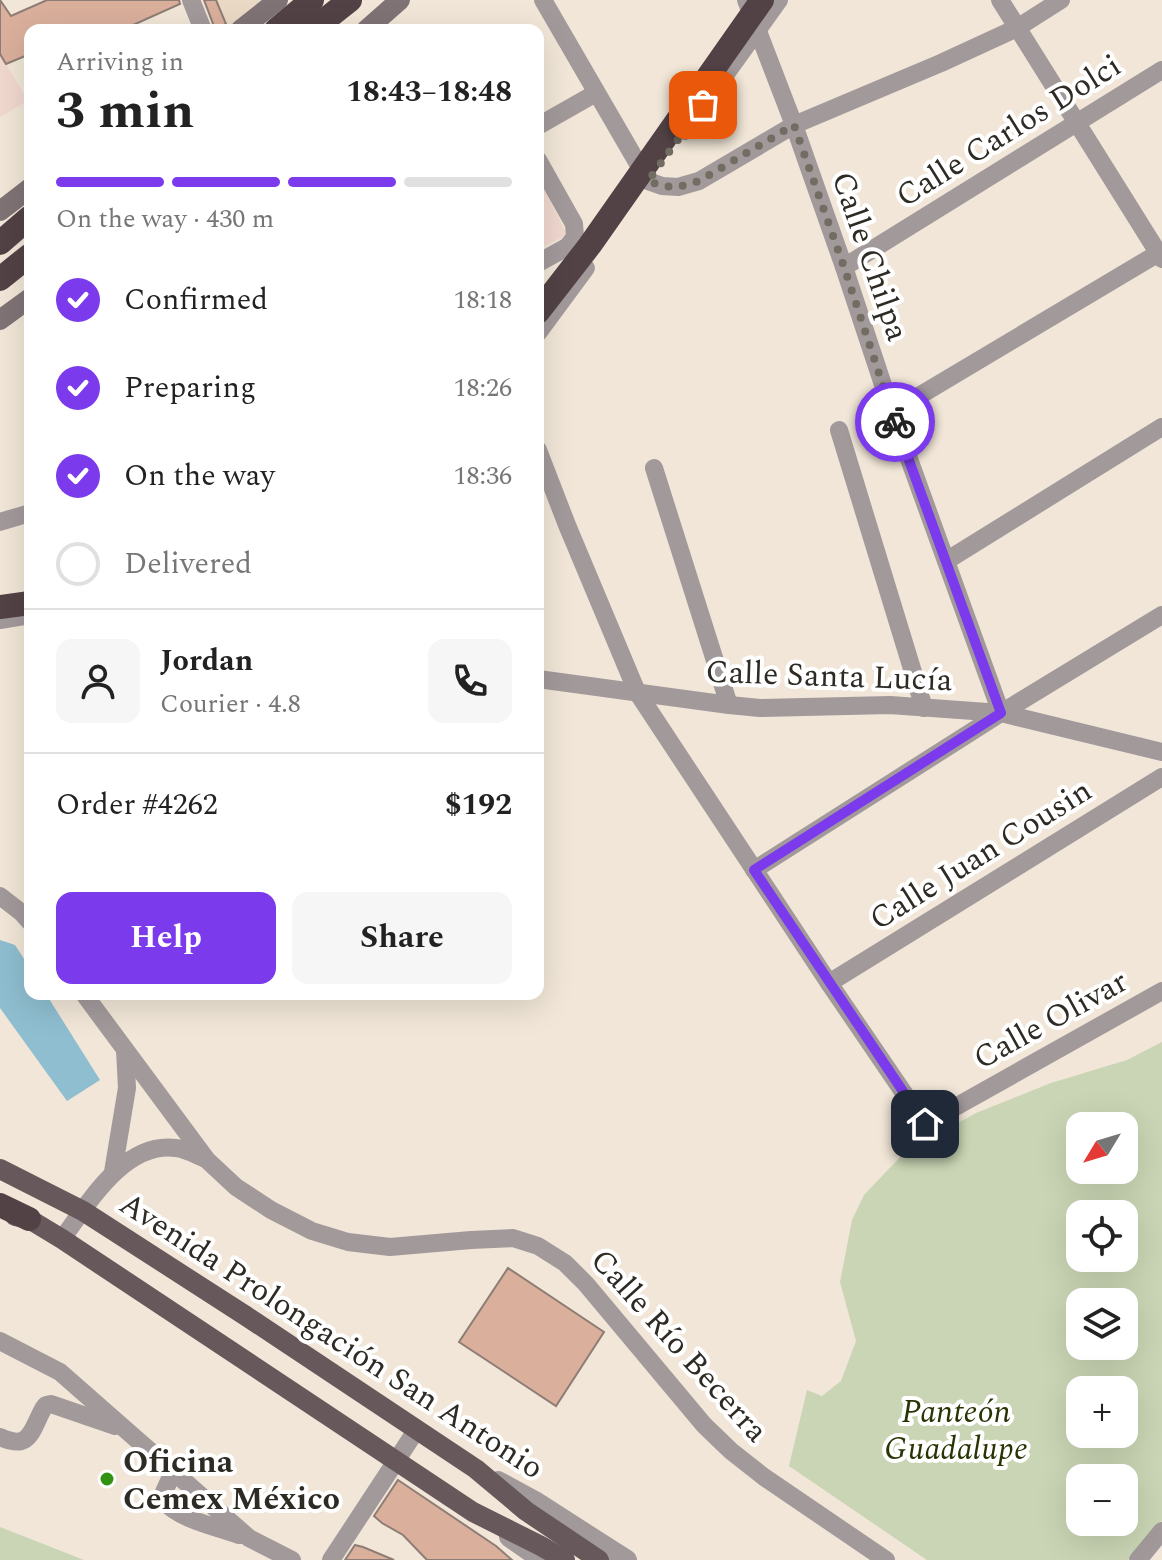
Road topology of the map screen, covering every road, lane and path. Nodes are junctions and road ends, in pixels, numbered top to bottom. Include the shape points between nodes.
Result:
1 (191, 0) edge
2 (278, 0) edge
3 (299, 0) edge
4 (312, 0) edge
5 (325, 0) edge
6 (350, 0) edge
7 (400, 0) edge
8 (543, 0) edge
9 (746, 0) edge
10 (762, 0) edge
11 (779, 0) edge
12 (1000, 0) edge
13 (1061, 0) edge
14 (374, 20) edge
15 (201, 24) edge
16 (248, 24) edge
17 (280, 24) edge
18 (282, 24) edge
19 (296, 24) edge
20 (320, 24) edge
21 (1017, 28) junction
22 (758, 29) junction
23 (1162, 70) edge
24 (596, 93) junction
25 (544, 123) edge
26 (1077, 123) junction
27 (794, 125) junction
28 (544, 171) edge
29 (648, 181) junction
30 (24, 193) edge
31 (0, 211) edge
32 (24, 223) edge
33 (24, 231) edge
34 (24, 242) edge
35 (0, 246) edge
36 (1161, 254) edge
37 (24, 260) edge
38 (544, 260) edge
39 (0, 261) edge
40 (844, 267) junction
41 (0, 279) edge
42 (24, 281) edge
43 (0, 300) edge
44 (24, 302) edge
45 (544, 304) edge
46 (0, 320) edge
47 (544, 325) edge
48 (892, 412) junction
49 (1162, 427) edge
50 (839, 430) dead end
51 (544, 466) edge
52 (654, 468) dead end
53 (24, 515) edge
54 (0, 522) edge
55 (946, 561) junction
56 (24, 604) edge
57 (0, 607) edge
58 (1162, 615) edge
59 (24, 616) edge
60 (0, 620) edge
61 (544, 680) edge
62 (637, 692) junction
63 (729, 705) junction
64 (924, 708) junction
65 (1001, 713) junction
66 (1162, 752) edge
67 (1162, 777) edge
68 (754, 870) junction
69 (0, 896) edge
70 (24, 915) edge
71 (829, 983) junction
72 (1162, 991) edge
73 (88, 1000) edge
74 (125, 1050) junction
75 (207, 1160) junction
76 (0, 1169) edge
77 (113, 1172) junction
78 (0, 1205) edge
79 (83, 1211) junction
80 (0, 1212) edge
81 (29, 1219) junction
82 (62, 1239) junction
83 (0, 1341) edge
84 (60, 1372) junction
85 (46, 1405) junction
86 (122, 1428) junction
87 (417, 1429) junction
88 (0, 1437) edge
89 (396, 1460) junction
90 (476, 1469) junction
91 (173, 1472) junction
92 (473, 1512) junction
93 (1162, 1531) edge
94 (249, 1538) junction
95 (292, 1560) edge
96 (331, 1560) edge
97 (542, 1560) edge
98 (565, 1560) edge
99 (599, 1560) edge
100 (627, 1560) edge
101 (886, 1560) edge
102 (1138, 1560) edge

1 - 15 street
2 - 16 main road
3 - 17 highway
4 - 18 highway
5 - 19 highway
6 - 20 highway
7 - 14 main road
8 - 24 street
9 - 22 street, Calle Chilpa
10 - 45 highway, bridge
11 - 22 street
12 - 21 street
13 - 21 street
21 - 26 street
21 - 27 street
22 - 27 street, Calle Chilpa
22 - 29 street
23 - 26 street, Calle Carlos Dolci
24 - 25 street
24 - 29 street
26 - 36 street
26 - 40 street, Calle Carlos Dolci
27 - 29 street via 699,181 678,187
27 - 40 street, Calle Chilpa
28 - 38 street via 574,224 575,237
29 - 47 street
30 - 31 main road
32 - 35 highway
33 - 35 highway
34 - 39 highway
36 - 48 street
37 - 41 highway
40 - 48 street, Calle Chilpa
42 - 43 highway
44 - 46 main road
48 - 55 street, Calle Chilpa
49 - 55 street
50 - 64 street
51 - 62 street
52 - 63 street
53 - 54 street
55 - 65 street, Calle Chilpa
56 - 57 highway
58 - 65 street
59 - 60 street
61 - 62 street, Calle Santa Lucía
62 - 63 street, Calle Santa Lucía
62 - 68 street
63 - 64 street, Calle Santa Lucía
64 - 65 street, Calle Santa Lucía
65 - 66 street, Calle Santa Lucía
65 - 68 street
67 - 71 street, Calle Juan Cousin
68 - 71 street
69 - 70 street
71 - 72 street, Calle Olivar via 925,1124
73 - 74 street, Calle Río Becerra
74 - 75 street, Calle Río Becerra
74 - 77 street via 127,1088
75 - 77 street via 166,1147
75 - 101 street, Calle Río Becerra via 271,1210 348,1242 390,1247 513,1238 538,1246 586,1284 731,1451
76 - 79 main road, Avenida Prolongación San Antonio
77 - 79 street
78 - 81 highway
79 - 82 street
79 - 87 main road, Avenida Prolongación San Antonio
80 - 81 main road, Avenida Prolongación San Antonio
81 - 82 main road, Avenida Prolongación San Antonio
82 - 89 main road, Avenida Prolongación San Antonio
83 - 84 street
84 - 85 street
84 - 86 street
85 - 86 street
85 - 88 street via 23,1442
86 - 91 street
87 - 89 street
87 - 90 main road, Avenida Prolongación San Antonio
89 - 92 main road, Avenida Prolongación San Antonio
89 - 96 street
90 - 99 main road via 526,1511
90 - 100 street, Avenida Prolongación San Antonio
91 - 94 street
91 - 94 street via 164,1492 169,1508
92 - 97 street, Avenida Prolongación San Antonio
92 - 98 main road
93 - 102 street
94 - 95 street

